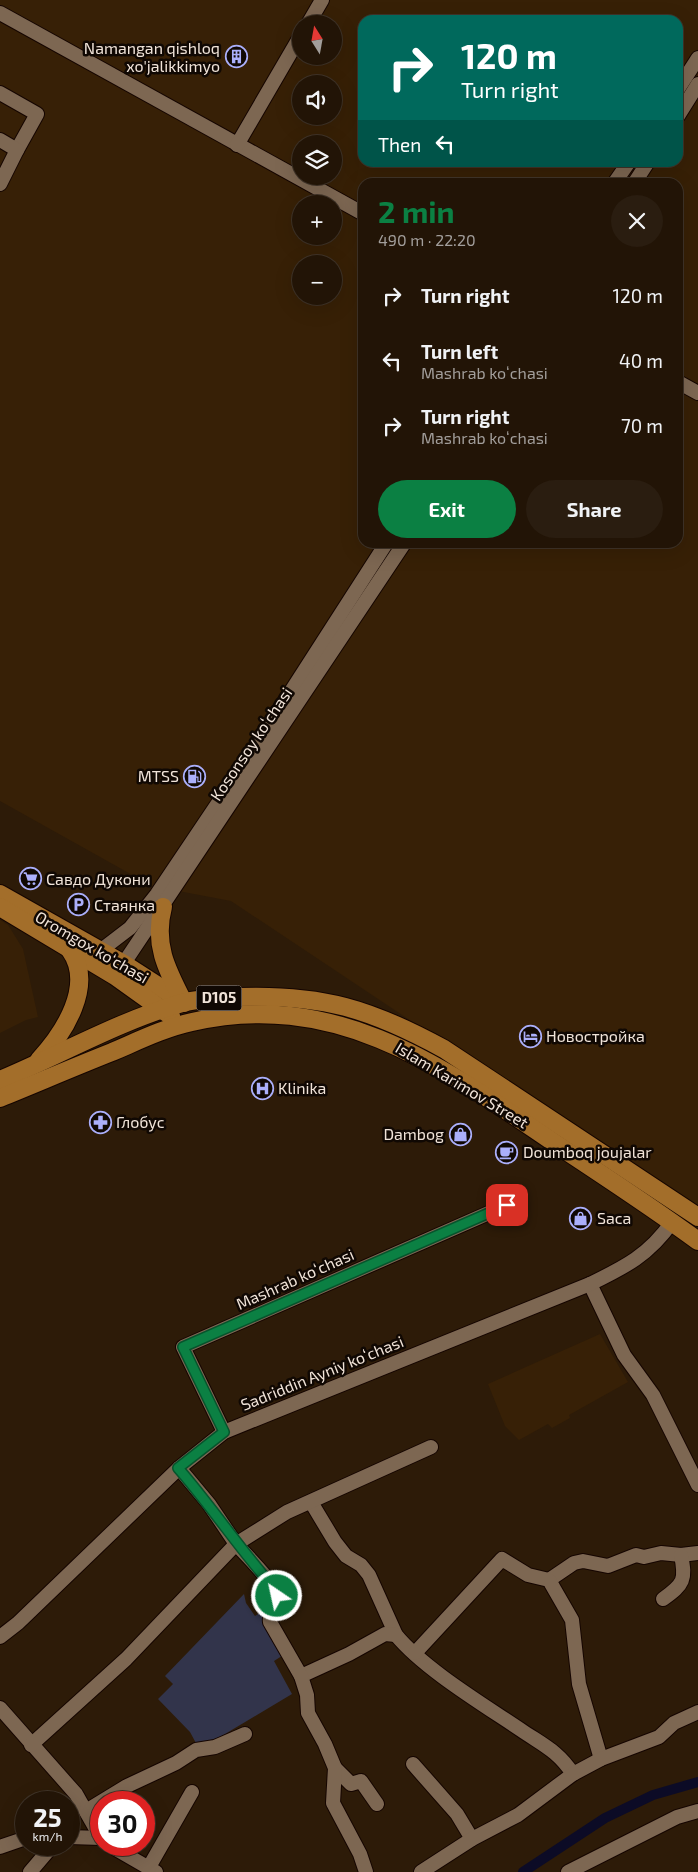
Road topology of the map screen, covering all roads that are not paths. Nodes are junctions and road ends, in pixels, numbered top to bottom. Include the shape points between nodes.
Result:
1 (322, 0) edge
2 (0, 13) edge
3 (313, 15) edge
4 (292, 50) edge
5 (698, 58) edge
6 (683, 81) edge
7 (698, 84) edge
8 (0, 93) edge
9 (683, 108) edge
10 (0, 140) edge
11 (237, 145) junction
12 (17, 150) junction
13 (626, 167) edge
14 (645, 167) edge
15 (618, 178) edge
16 (638, 178) edge
17 (0, 184) edge
18 (358, 211) edge
19 (683, 385) edge
20 (698, 393) edge
21 (383, 548) edge
22 (401, 548) edge
23 (0, 894) edge
24 (0, 907) edge
25 (163, 907) junction
26 (70, 950) junction
27 (100, 951) junction
28 (120, 970) junction
29 (183, 1002) junction
30 (164, 1009) junction
31 (187, 1023) junction
32 (35, 1065) junction
33 (0, 1080) edge
34 (0, 1098) edge
35 (507, 1205) dead end
36 (698, 1217) edge
37 (672, 1222) junction
38 (698, 1241) edge
39 (590, 1284) junction
40 (224, 1432) junction
41 (432, 1447) dead end
42 (178, 1468) junction
43 (698, 1485) edge
44 (311, 1502) junction
45 (236, 1544) junction
46 (698, 1553) edge
47 (682, 1555) junction
48 (549, 1580) junction
49 (663, 1599) dead end
50 (396, 1635) junction
51 (0, 1637) edge
52 (414, 1653) junction
53 (301, 1676) junction
54 (0, 1708) edge
55 (698, 1712) edge
56 (245, 1734) dead end
57 (31, 1746) junction
58 (601, 1759) junction
59 (413, 1764) dead end
60 (334, 1768) junction
61 (574, 1774) junction
62 (192, 1792) dead end
63 (377, 1804) dead end
64 (86, 1811) junction
65 (698, 1811) edge
66 (90, 1818) edge
67 (472, 1839) junction
68 (15, 1842) edge
69 (0, 1847) edge
70 (44, 1856) edge
71 (128, 1856) edge
72 (152, 1870) edge
73 (30, 1872) edge
74 (366, 1872) edge
75 (420, 1872) edge
76 (568, 1872) edge

1 - 3 street
2 - 11 street
4 - 11 street
5 - 6 street
7 - 9 street
8 - 12 street via 37,114
10 - 12 street
11 - 18 street
12 - 17 street
13 - 15 street
14 - 16 street
19 - 20 street
21 - 27 street, Kosonsoy koʻchasi via 158,894 130,928
22 - 25 street, Kosonsoy koʻchasi
23 - 27 main road, Oromgox ko‘chasi
24 - 26 main road, Oromgox ko‘chasi
25 - 28 street, Kosonsoy koʻchasi
25 - 29 main road via 158,932 161,953
26 - 28 main road, Oromgox ko‘chasi
26 - 32 main road via 80,972 76,1000 58,1034
27 - 28 main road, Oromgox ko‘chasi
28 - 29 main road, Oromgox ko‘chasi
28 - 30 main road, Oromgox ko‘chasi
29 - 30 main road, Islam Karimov Street / D105
29 - 31 main road
29 - 36 main road, Islam Karimov Street / D105 via 270,996 320,1000 355,1008 404,1027 444,1049
30 - 31 main road, Oromgox ko‘chasi
30 - 32 main road, Islam Karimov Street / D105
31 - 34 main road, Islam Karimov Street / D105
31 - 37 main road, Islam Karimov Street / D105 via 263,1014 303,1017 349,1027 393,1043 437,1066 533,1127
32 - 33 main road, Islam Karimov Street / D105
35 - 40 street, Mashrab koʻchasi via 183,1347
37 - 38 main road, Islam Karimov Street / D105
37 - 39 street, Sadriddin Ayniy koʻchasi via 640,1258
39 - 40 street, Sadriddin Ayniy koʻchasi
39 - 43 street via 624,1355 653,1395
40 - 42 street, Sadriddin Ayniy koʻchasi
41 - 44 street
42 - 45 street via 209,1504
42 - 51 street, Sadriddin Ayniy koʻchasi
44 - 45 street via 287,1512
44 - 50 street via 346,1556 361,1565 369,1575
45 - 53 street via 276,1590 270,1622
45 - 57 street via 126,1659
46 - 47 street
47 - 48 street via 636,1555 608,1566 583,1561
47 - 49 street via 683,1581
48 - 52 street via 528,1575 502,1559
48 - 58 street via 572,1620 582,1694
50 - 52 street
50 - 53 street via 385,1634
52 - 61 street via 552,1749
53 - 60 street via 308,1713 326,1744
54 - 57 street
55 - 58 street via 674,1723 659,1737
56 - 64 street via 196,1750
57 - 64 street via 76,1794
58 - 61 street
59 - 67 street via 457,1814
60 - 63 street via 351,1784 361,1781
60 - 74 street via 333,1803
61 - 67 street via 518,1815
62 - 72 street
64 - 66 street
65 - 76 street via 677,1817
67 - 75 street
68 - 69 street
70 - 73 street
71 - 72 street

